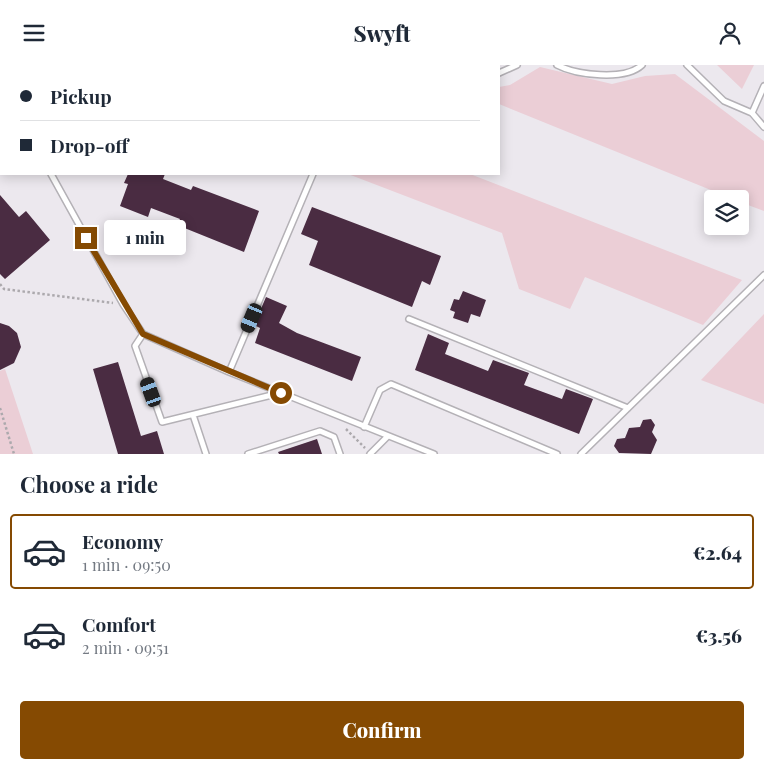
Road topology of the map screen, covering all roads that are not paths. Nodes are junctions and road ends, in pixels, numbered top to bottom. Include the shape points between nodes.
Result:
1 (517, 65) edge
2 (557, 65) edge
3 (642, 65) edge
4 (687, 65) edge
5 (500, 73) edge
6 (764, 86) edge
7 (752, 113) junction
8 (764, 127) edge
9 (52, 175) edge
10 (312, 175) edge
11 (764, 275) edge
12 (409, 319) dead end
13 (143, 334) junction
14 (230, 372) junction
15 (281, 393) junction
16 (628, 408) junction
17 (192, 415) junction
18 (364, 427) junction
19 (388, 436) junction
20 (586, 450) junction
21 (206, 454) edge
22 (248, 454) edge
23 (340, 454) edge
24 (370, 454) edge
25 (434, 454) edge
26 (557, 454) edge
27 (581, 454) edge
28 (592, 454) edge

1 - 5 lane
2 - 3 lane via 568,71 601,76 637,69
4 - 7 lane via 724,101
6 - 7 lane
7 - 8 lane
9 - 13 lane
10 - 14 lane
11 - 16 lane
12 - 16 lane
13 - 14 lane
13 - 17 lane via 135,346 162,422
14 - 15 lane
15 - 17 lane
15 - 18 lane
16 - 20 lane
17 - 21 lane
18 - 19 lane
18 - 26 lane via 380,390 391,384
19 - 24 lane
19 - 25 lane
20 - 27 lane
20 - 28 lane
22 - 23 lane via 320,431 334,437

